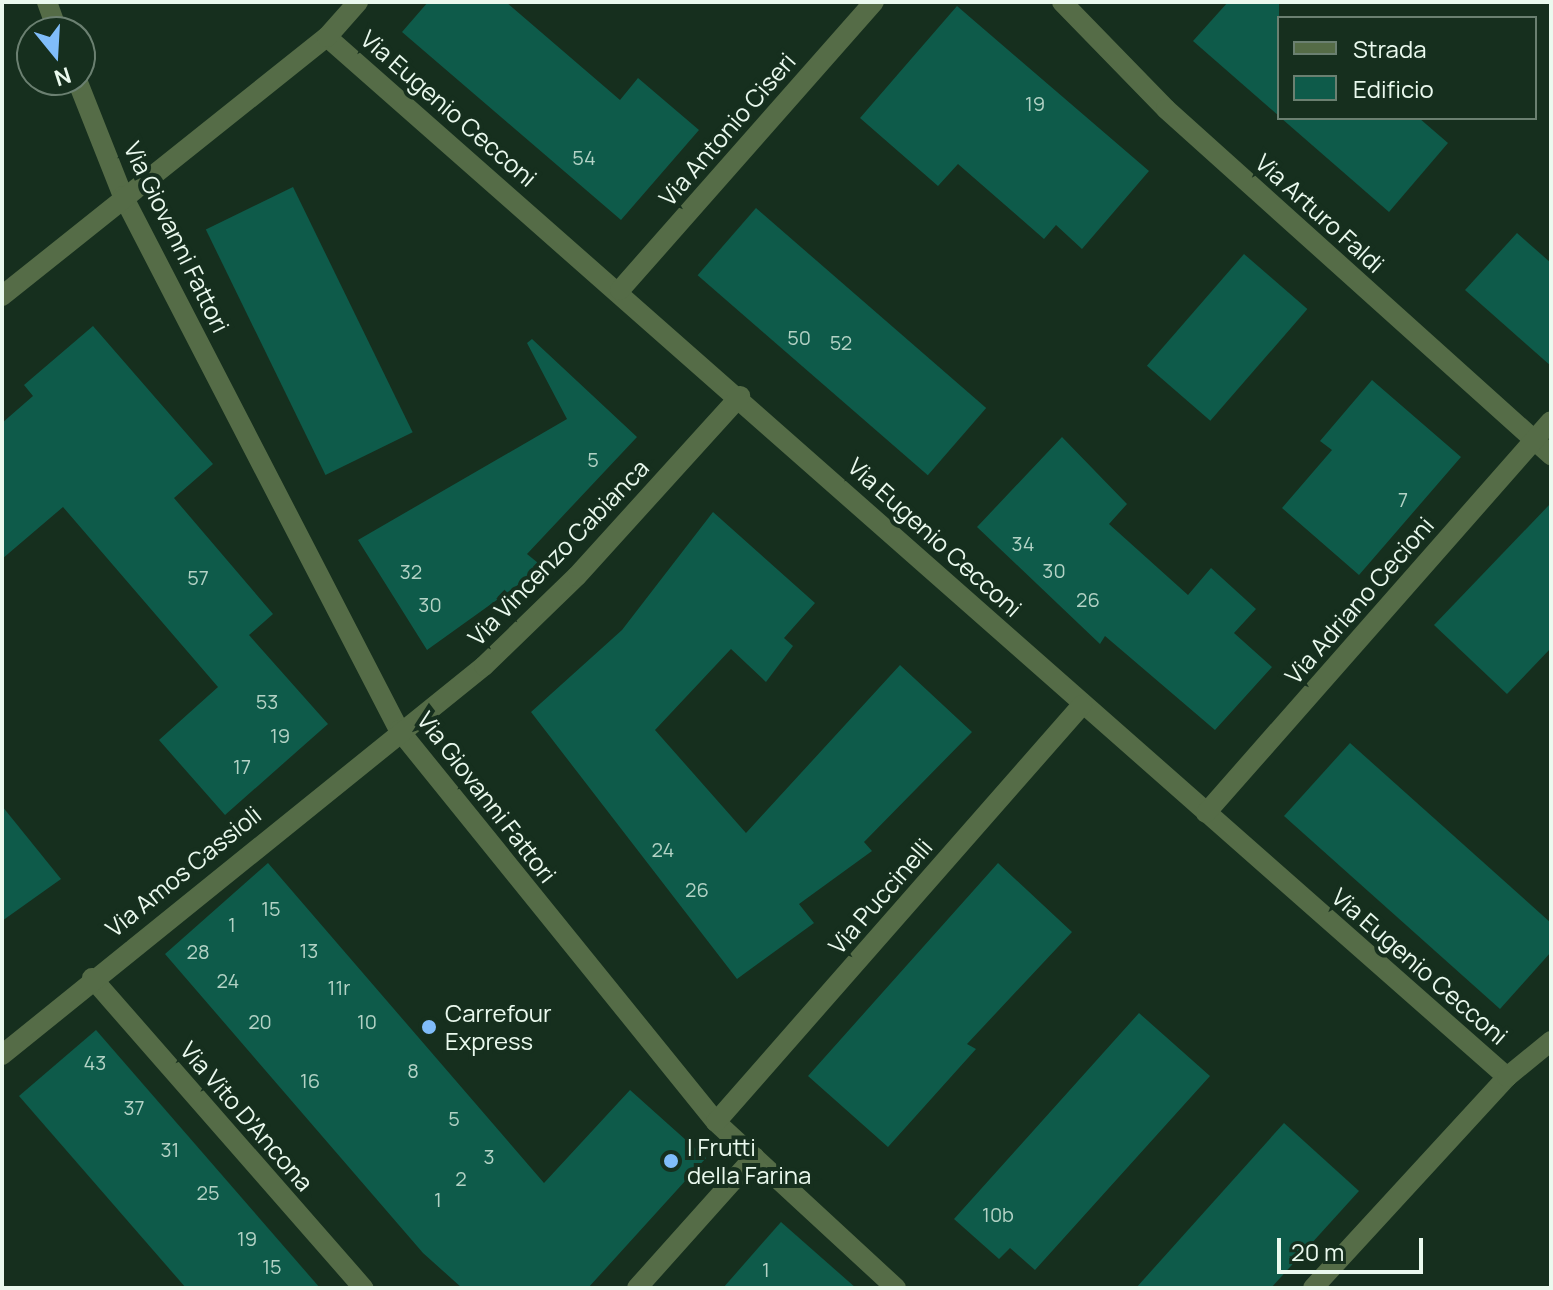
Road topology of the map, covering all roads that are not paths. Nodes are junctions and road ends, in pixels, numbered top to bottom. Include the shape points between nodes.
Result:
1 (358, 2) edge
2 (874, 2) edge
3 (1062, 2) edge
4 (327, 37) junction
5 (83, 96) edge
6 (123, 196) junction
7 (620, 290) junction
8 (2, 296) edge
9 (740, 396) junction
10 (1551, 421) edge
11 (1533, 440) junction
12 (1551, 455) edge
13 (1082, 705) junction
14 (399, 730) junction
15 (1206, 813) junction
16 (92, 978) junction
17 (1551, 1041) edge
18 (2, 1055) edge
19 (1507, 1077) junction
20 (716, 1122) junction
21 (754, 1157) junction
22 (363, 1288) edge
23 (637, 1288) edge
24 (896, 1288) edge
25 (1313, 1288) edge

1 - 4 street
2 - 7 street, Via Antonio Ciseri
3 - 11 street, Via Arturo Faldi via 1166,109
4 - 6 street
4 - 7 street, Via Eugenio Cecconi
5 - 6 street, Via Giovanni Fattori
6 - 8 street
6 - 14 street, Via Giovanni Fattori
7 - 9 street, Via Eugenio Cecconi
9 - 13 street, Via Eugenio Cecconi
9 - 14 street, Via Vincenzo Cabianca via 577,576 484,666
10 - 11 street, Via Adriano Cecioni
11 - 12 street, Via Arturo Faldi
11 - 15 street, Via Adriano Cecioni
13 - 15 street, Via Eugenio Cecconi
13 - 20 street, Via Puccinelli
14 - 16 street, Via Amos Cassioli
14 - 20 street, Via Giovanni Fattori
15 - 19 street, Via Eugenio Cecconi
16 - 18 street, Via Amos Cassioli
16 - 22 street, Via Vito D'Ancona
17 - 19 street
19 - 25 street
20 - 21 street, Via Giovanni Fattori
21 - 23 street
21 - 24 street, Via Giovanni Fattori

